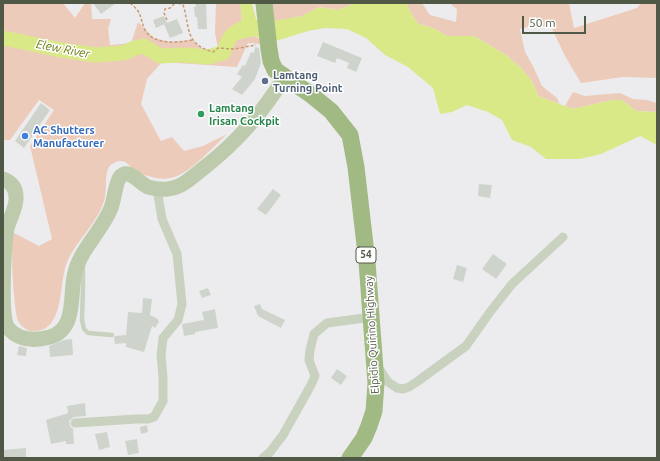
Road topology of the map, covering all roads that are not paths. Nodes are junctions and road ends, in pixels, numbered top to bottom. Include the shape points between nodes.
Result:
1 (265, 9) edge
2 (285, 76) junction
3 (3, 179) edge
4 (157, 189) junction
5 (563, 236) dead end
6 (82, 254) junction
7 (372, 317) junction
8 (112, 335) dead end
9 (374, 358) junction
10 (75, 423) dead end
11 (263, 458) edge
12 (350, 458) edge

1 - 2 highway, Elpidio Quirino Highway / 54 via 265,45 275,70
2 - 4 main road via 262,110 219,156 181,185
2 - 7 highway, Elpidio Quirino Highway / 54 via 331,111 350,135 359,185
3 - 6 main road via 15,189 17,198 7,226 3,283 5,320 14,334 36,340 58,334 64,329 71,312 74,277
4 - 6 main road via 131,175 119,177 110,210
4 - 10 street via 162,219 177,254 182,304 178,320 163,338 160,355 163,401 154,417 148,419
5 - 9 street via 512,284 466,346 418,381 403,389 392,386 383,376
6 - 8 lane via 84,329 88,333
7 - 9 highway, Elpidio Quirino Highway / 54
7 - 11 street via 327,323 314,334 310,360 315,376 283,435
9 - 12 highway, Elpidio Quirino Highway / 54 via 374,411 364,438

